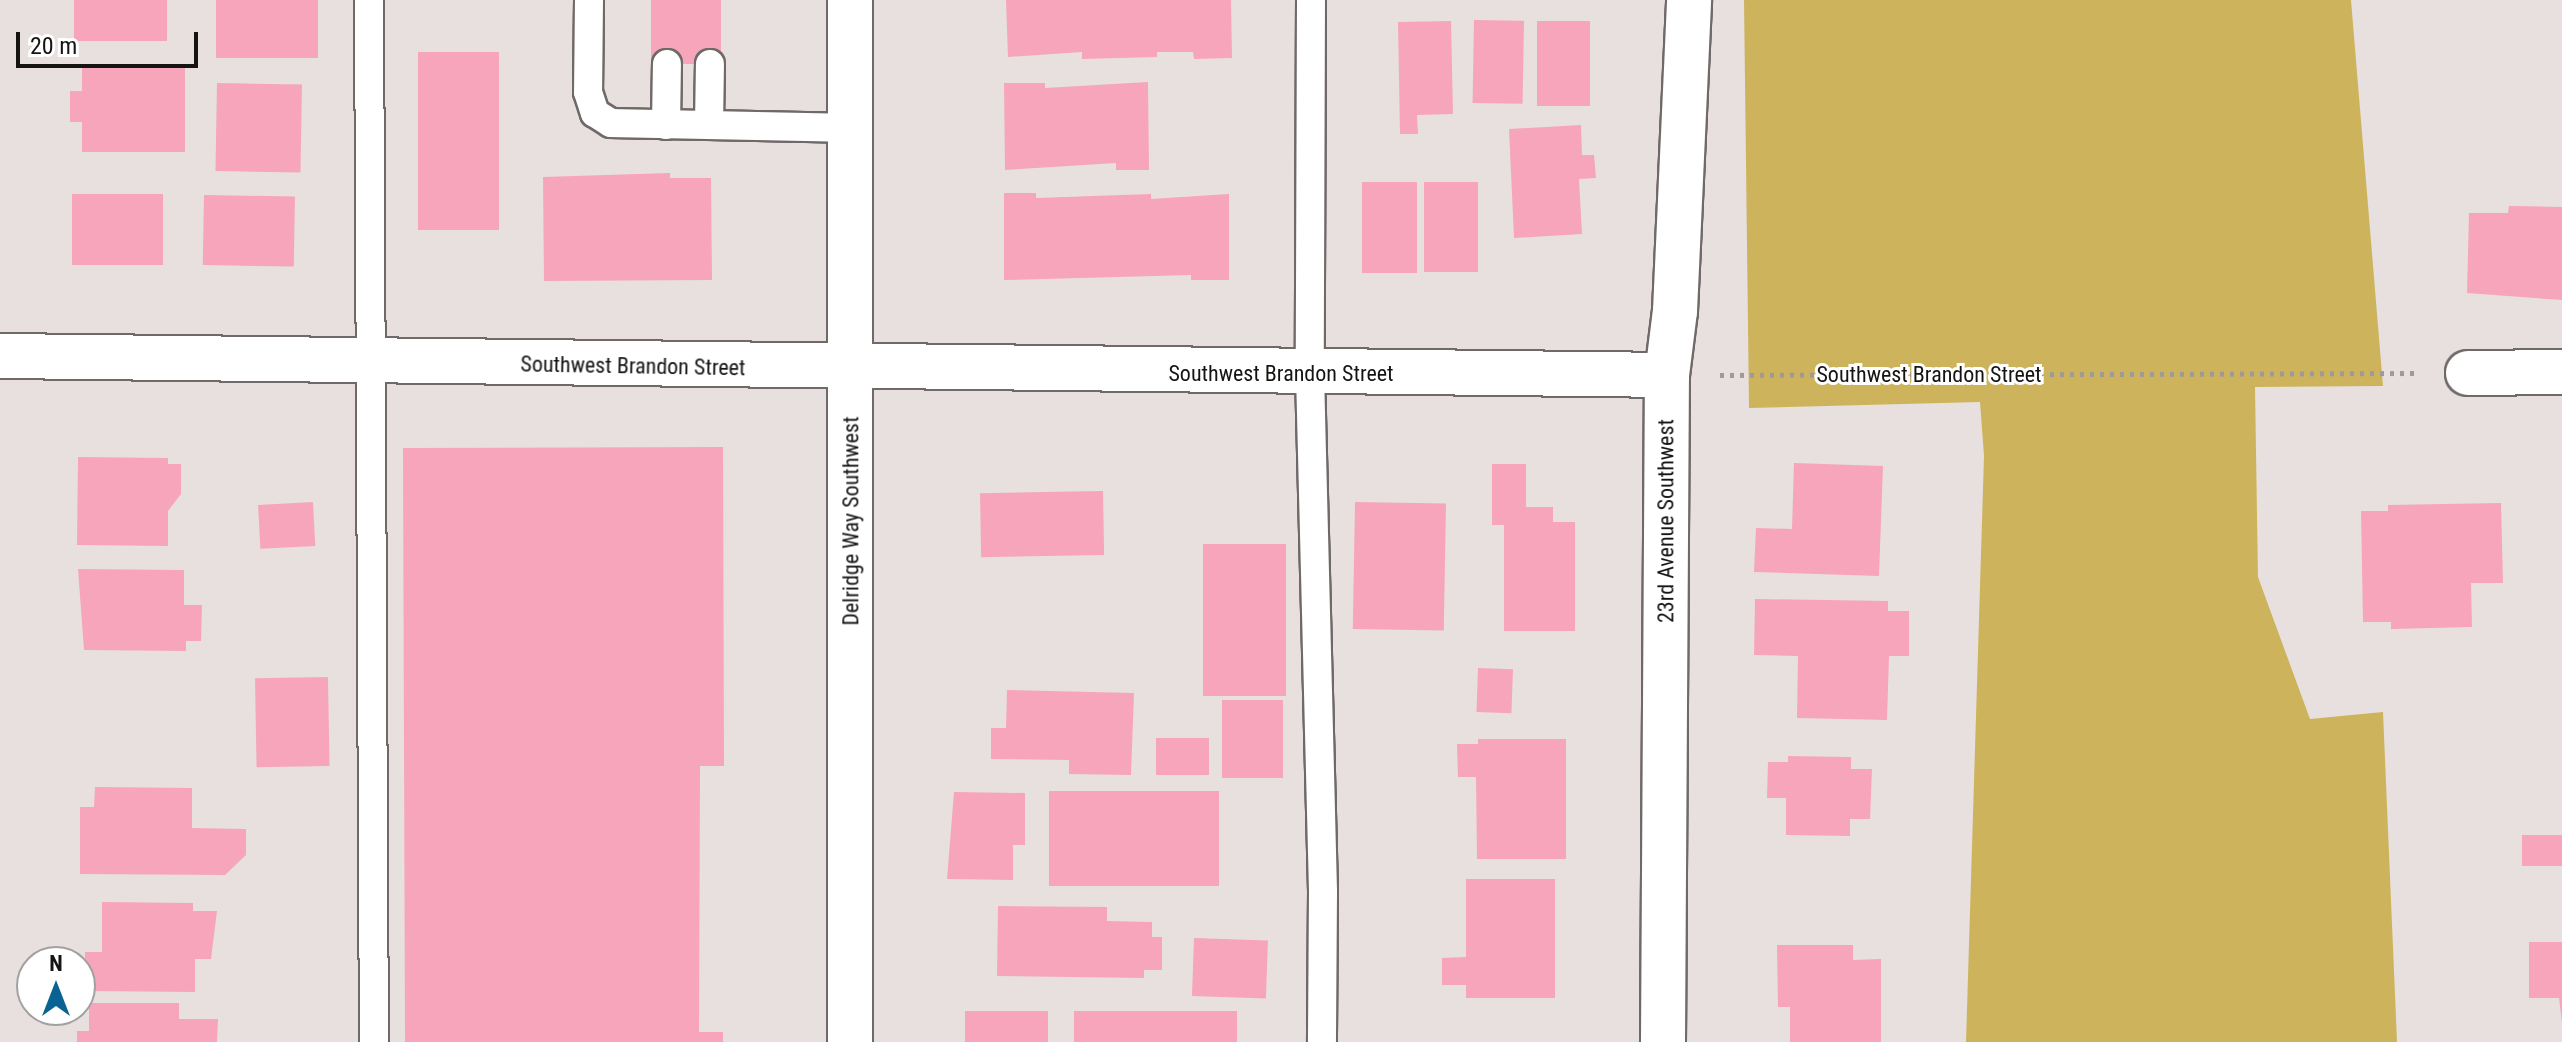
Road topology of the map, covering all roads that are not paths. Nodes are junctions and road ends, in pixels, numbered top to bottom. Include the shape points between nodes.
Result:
1 (369, 0) edge
2 (589, 0) edge
3 (850, 0) edge
4 (1311, 0) edge
5 (1689, 0) edge
6 (667, 64) dead end
7 (710, 64) dead end
8 (666, 125) junction
9 (709, 125) junction
10 (853, 128) junction
11 (0, 356) edge
12 (369, 362) junction
13 (851, 369) junction
14 (2562, 372) edge
15 (2468, 373) road end
16 (1310, 374) junction
17 (1667, 375) junction
18 (374, 1042) edge
19 (850, 1042) edge
20 (1322, 1042) edge
21 (1663, 1042) edge

1 - 12 lane
2 - 8 lane via 588,92 595,113 611,123
3 - 10 street, Delridge Way Southwest
4 - 16 lane
5 - 17 street, 23rd Avenue Southwest via 1675,311
6 - 8 lane
7 - 9 lane
8 - 9 lane
9 - 10 lane
10 - 13 street, Delridge Way Southwest
11 - 12 street, Southwest Brandon Street
12 - 13 street, Southwest Brandon Street
12 - 18 lane
13 - 16 street, Southwest Brandon Street
13 - 19 street, Delridge Way Southwest
14 - 15 street
16 - 17 street, Southwest Brandon Street
16 - 20 lane
17 - 21 street, 23rd Avenue Southwest

